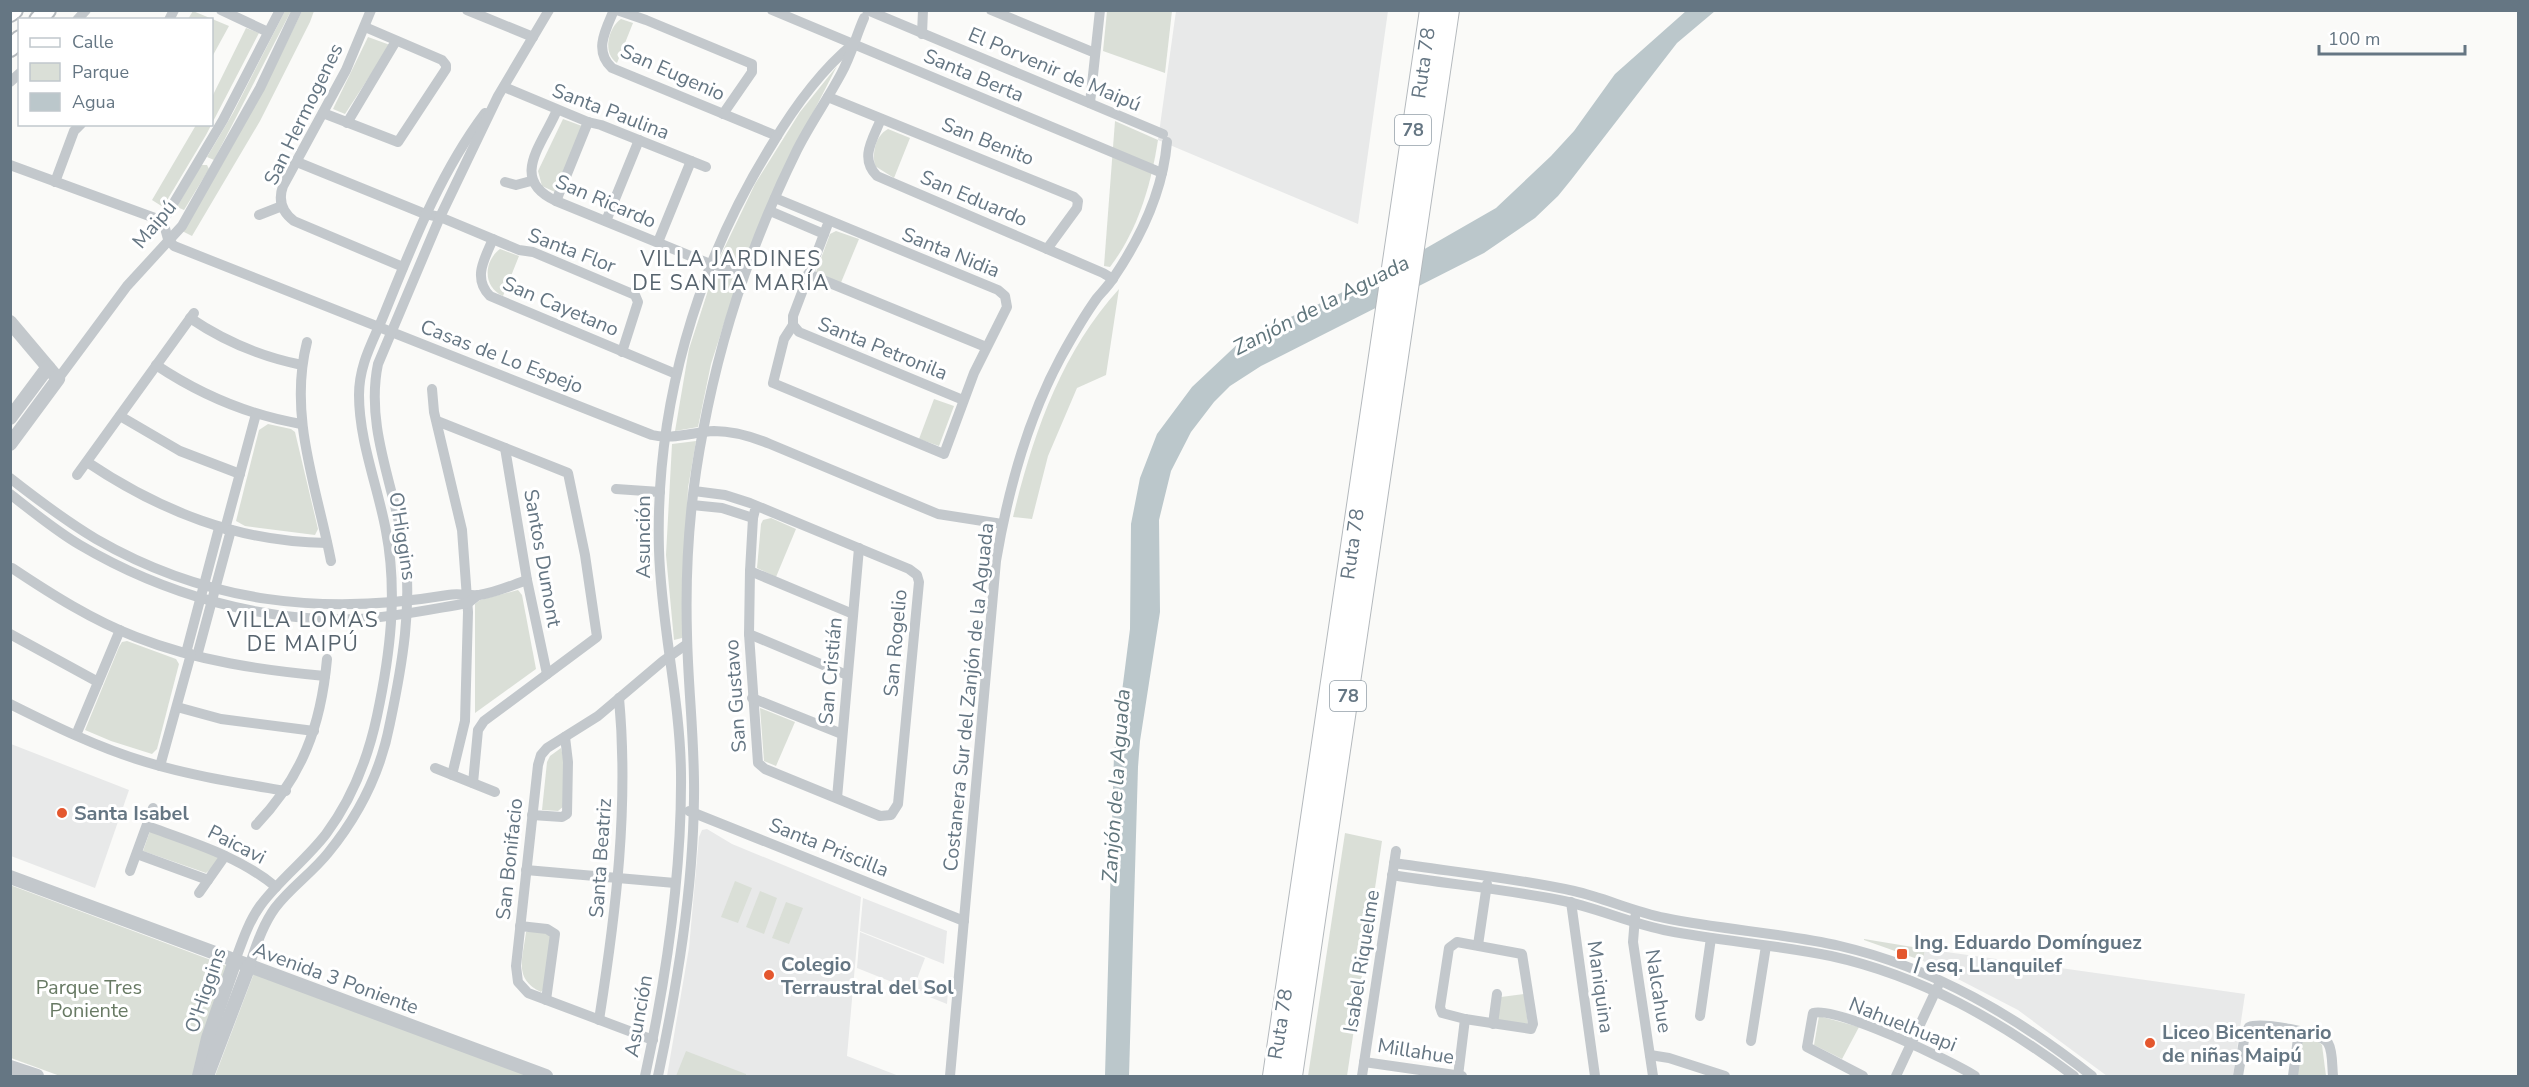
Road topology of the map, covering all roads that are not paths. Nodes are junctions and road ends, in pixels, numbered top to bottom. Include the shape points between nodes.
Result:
1 (221, 10) edge
2 (280, 10) edge
3 (297, 10) edge
4 (371, 10) edge
5 (467, 10) edge
6 (549, 10) edge
7 (616, 10) edge
8 (772, 10) edge
9 (923, 10) edge
10 (992, 10) edge
11 (1100, 10) edge
12 (1430, 10) edge
13 (1449, 10) edge
14 (870, 13) edge
15 (365, 27) junction
16 (268, 32) junction
17 (922, 34) junction
18 (533, 37) junction
19 (396, 41) junction
20 (853, 44) junction
21 (1095, 53) junction
22 (501, 92) junction
23 (828, 97) junction
24 (1090, 103) junction
25 (557, 110) junction
26 (323, 113) junction
27 (723, 114) junction
28 (881, 119) junction
29 (346, 123) junction
30 (588, 123) junction
31 (79, 126) edge
32 (777, 136) junction
33 (1165, 138) joint
34 (639, 140) junction
35 (199, 160) junction
36 (691, 161) junction
37 (297, 162) junction
38 (10, 165) edge
39 (706, 167) dead end
40 (214, 172) junction
41 (1162, 173) junction
42 (531, 181) junction
43 (55, 182) junction
44 (505, 182) dead end
45 (775, 198) junction
46 (556, 201) junction
47 (282, 206) junction
48 (770, 211) junction
49 (425, 214) junction
50 (260, 215) dead end
51 (440, 218) junction
52 (163, 221) junction
53 (606, 221) junction
54 (829, 222) junction
55 (824, 234) junction
56 (168, 239) junction
57 (493, 239) junction
58 (658, 242) junction
59 (1047, 249) junction
60 (710, 264) junction
61 (403, 267) junction
62 (745, 272) junction
63 (808, 274) junction
64 (1113, 279) junction
65 (1393, 319) junction
66 (10, 322) edge
67 (793, 325) junction
68 (378, 327) junction
69 (391, 332) junction
70 (307, 342) dead end
71 (986, 347) junction
72 (622, 352) junction
73 (156, 365) junction
74 (302, 365) junction
75 (48, 367) junction
76 (676, 374) junction
77 (57, 380) junction
78 (432, 389) dead end
79 (963, 400) junction
80 (22, 402) junction
81 (256, 414) junction
82 (120, 416) junction
83 (10, 418) edge
84 (437, 421) junction
85 (302, 424) junction
86 (702, 432) junction
87 (12, 435) edge
88 (665, 436) junction
89 (505, 448) junction
90 (87, 462) junction
91 (240, 474) junction
92 (77, 475) dead end
93 (10, 478) edge
94 (616, 489) dead end
95 (694, 491) junction
96 (660, 492) junction
97 (10, 494) edge
98 (692, 505) junction
99 (756, 506) junction
100 (753, 518) junction
101 (1002, 524) junction
102 (225, 529) junction
103 (327, 543) junction
104 (859, 548) junction
105 (330, 561) dead end
106 (13, 566) edge
107 (750, 571) junction
108 (527, 580) junction
109 (210, 586) junction
110 (471, 597) junction
111 (206, 599) junction
112 (407, 602) junction
113 (392, 604) junction
114 (407, 613) junction
115 (853, 614) junction
116 (392, 616) junction
117 (120, 630) junction
118 (10, 634) edge
119 (749, 634) junction
120 (687, 644) junction
121 (191, 654) junction
122 (670, 656) junction
123 (327, 659) dead end
124 (547, 674) junction
125 (847, 675) junction
126 (325, 676) junction
127 (98, 682) junction
128 (619, 698) junction
129 (752, 698) junction
130 (10, 704) edge
131 (177, 707) junction
132 (465, 721) junction
133 (480, 725) junction
134 (314, 731) junction
135 (842, 734) junction
136 (76, 735) junction
137 (565, 737) junction
138 (160, 766) junction
139 (435, 768) dead end
140 (452, 775) junction
141 (473, 783) junction
142 (286, 791) junction
143 (495, 792) dead end
144 (837, 798) junction
145 (153, 808) dead end
146 (680, 810) junction
147 (694, 812) junction
148 (532, 815) junction
149 (891, 815) joint
150 (256, 825) dead end
151 (147, 826) junction
152 (137, 854) junction
153 (225, 856) junction
154 (526, 870) junction
155 (130, 871) dead end
156 (1392, 875) junction
157 (10, 878) edge
158 (618, 878) junction
159 (208, 879) junction
160 (675, 883) junction
161 (1487, 883) junction
162 (276, 887) junction
163 (199, 893) dead end
164 (1571, 903) junction
165 (1637, 911) junction
166 (964, 921) junction
167 (1634, 922) junction
168 (520, 926) junction
169 (1712, 938) junction
170 (1478, 945) junction
171 (1766, 946) junction
172 (235, 961) junction
173 (249, 966) junction
174 (1941, 980) junction
175 (1936, 992) junction
176 (1497, 994) dead end
177 (546, 1000) junction
178 (1700, 1016) dead end
179 (1465, 1019) junction
180 (598, 1020) junction
181 (1493, 1024) junction
182 (2299, 1031) junction
183 (653, 1040) junction
184 (1750, 1041) dead end
185 (1912, 1044) junction
186 (1650, 1055) junction
187 (1364, 1062) junction
188 (10, 1067) edge
189 (1459, 1076) edge
190 (37, 1077) edge
191 (199, 1077) edge
192 (207, 1077) edge
193 (546, 1077) edge
194 (645, 1077) edge
195 (658, 1077) edge
196 (951, 1077) edge
197 (1273, 1077) edge
198 (1292, 1077) edge
199 (1362, 1077) edge
200 (1595, 1077) edge
201 (1653, 1077) edge
202 (1725, 1077) edge
203 (1863, 1077) edge
204 (1896, 1077) edge
205 (1975, 1077) edge
206 (2074, 1077) edge
207 (2092, 1077) edge
208 (2238, 1077) edge
209 (2293, 1077) edge
210 (2333, 1077) edge

1 - 16 street
2 - 16 street, Maipú
3 - 40 street, Maipú
4 - 15 street, San Hermogenes
5 - 18 street
6 - 18 street, O'Higgins
7 - 27 street, San Eugenio via 602,46 609,65
7 - 27 street via 752,64 752,72
8 - 20 street, Santa Berta
9 - 17 street
10 - 21 street
11 - 21 street
12 - 65 highway, Ruta 78 / 78 via 1395,249
13 - 65 highway, Ruta 78 / 78 via 1414,243
14 - 17 street, El Porvenir de Maipú
14 - 20 street, Asunción
15 - 19 street
15 - 26 street, San Hermogenes
16 - 35 street, Maipú
17 - 24 street, El Porvenir de Maipú
18 - 22 street, O'Higgins
19 - 29 street
19 - 29 street via 442,60 445,71 400,141
20 - 23 street, Asunción
20 - 32 street, Asunción via 817,81
20 - 41 street, Santa Berta
21 - 24 street
22 - 25 street, Santa Paulina
22 - 49 street, O'Higgins via 462,146
22 - 51 street, O'Higgins
23 - 28 street, San Benito
23 - 45 street, Asunción
24 - 33 street, El Porvenir de Maipú
25 - 30 street, Santa Paulina
25 - 42 street, San Ricardo via 531,167
26 - 29 street
26 - 37 street, San Hermogenes
27 - 32 street, San Eugenio
28 - 59 street, San Eduardo via 868,154 870,166 878,176
28 - 59 street, San Benito via 1074,197 1077,208
30 - 34 street, Santa Paulina
30 - 46 street
31 - 43 street
32 - 60 street, Asunción via 741,197
33 - 41 street, Costanera Sur del Zanjón de la Aguada
34 - 36 street, Santa Paulina
34 - 53 street
35 - 40 street via 209,162
35 - 52 street, Maipú
36 - 39 street, Santa Paulina
36 - 58 street
37 - 47 street, San Hermogenes via 281,191
37 - 49 street, Santa Flor
38 - 43 street
40 - 56 street, Maipú via 182,226
41 - 64 street, Costanera Sur del Zanjón de la Aguada via 1142,229
42 - 44 street via 516,185
42 - 46 street, San Ricardo via 541,194
43 - 52 street
45 - 48 street, Asunción
45 - 54 street, Santa Nidia
46 - 53 street, San Ricardo
47 - 50 street
47 - 61 street, San Hermogenes via 294,221
48 - 55 street
48 - 62 street, Asunción
49 - 51 street, Santa Flor
49 - 61 street, O'Higgins
51 - 57 street, Santa Flor
51 - 69 street, O'Higgins
52 - 56 street
53 - 58 street, San Ricardo
54 - 55 street
54 - 71 street, Santa Nidia via 1001,292 1006,307
55 - 63 street
56 - 68 street, Casas de Lo Espejo via 174,246
56 - 77 street, Maipú via 127,286
57 - 72 street, San Cayetano via 480,273 481,284 490,296
57 - 72 street, Santa Flor via 635,295 638,302
58 - 60 street, San Ricardo
59 - 64 street, San Eduardo
60 - 62 street, San Ricardo
60 - 76 street, Asunción
61 - 68 street, O'Higgins
62 - 86 street, Asunción via 719,357
63 - 67 street
63 - 71 street
64 - 101 street, Costanera Sur del Zanjón de la Aguada via 1079,328 1041,398 1023,446
65 - 197 highway, Ruta 78 / 78
65 - 198 highway, Ruta 78 / 78
66 - 75 street
67 - 79 street, Santa Petronila via 799,332
67 - 79 street, Santa Nidia via 784,339 773,383 944,454
68 - 69 street, Casas de Lo Espejo
68 - 113 street, O'Higgins via 363,360 359,397 390,554
69 - 88 street, Casas de Lo Espejo via 652,435
69 - 112 street, O'Higgins via 378,364 375,412 404,547
70 - 74 street
71 - 79 street, Santa Nidia
72 - 76 street, San Cayetano
73 - 74 street via 192,315 239,346
73 - 81 street via 202,392
73 - 82 street
74 - 85 street
75 - 77 street
75 - 80 street
76 - 88 street, Asunción
77 - 80 street
77 - 87 street, Maipú
78 - 84 street
80 - 83 street
81 - 85 street
81 - 91 street
82 - 90 street
82 - 91 street via 180,452
84 - 89 street
84 - 110 street via 462,530
85 - 103 street
86 - 88 street, Casas de Lo Espejo
86 - 95 street, Asunción
86 - 101 street, Casas de Lo Espejo via 724,432 762,441 938,514
88 - 96 street, Asunción
89 - 108 street, Santos Dumont
89 - 124 street via 568,473 585,555 597,637
90 - 92 street
90 - 102 street via 163,507
91 - 102 street
93 - 109 street via 109,546
94 - 96 street
95 - 98 street, Asunción
95 - 99 street, San Rogelio via 725,495
96 - 122 street, Asunción via 660,564
97 - 111 street via 81,545 136,573
98 - 100 street via 722,508
98 - 120 street, Asunción
99 - 100 street
99 - 104 street, San Rogelio
100 - 107 street, San Gustavo
101 - 166 street, Costanera Sur del Zanjón de la Aguada
102 - 103 street via 294,542
102 - 109 street
103 - 105 street
104 - 115 street, San Cristián
104 - 149 street, San Rogelio via 912,570 918,578 898,804
106 - 117 street via 68,603
107 - 115 street
107 - 119 street, San Gustavo
108 - 110 street
108 - 124 street, Santos Dumont
109 - 111 street
109 - 113 street via 294,603
110 - 112 street
110 - 114 street
110 - 132 street
111 - 116 street via 295,616
111 - 121 street
112 - 113 street
112 - 114 street, O'Higgins
113 - 116 street, O'Higgins
114 - 116 street
114 - 173 street, O'Higgins via 390,723 366,796 329,852 274,909
115 - 125 street, San Cristián
116 - 162 street, O'Higgins via 377,716 362,769 326,833
117 - 121 street
117 - 127 street
118 - 127 street
119 - 125 street
119 - 129 street, San Gustavo
120 - 122 street, San Bonifacio
120 - 147 street, Asunción
121 - 126 street via 249,667
121 - 131 street
122 - 128 street, San Bonifacio
122 - 146 street, Asunción via 680,745
123 - 126 street
124 - 133 street
125 - 135 street, San Cristián
126 - 134 street
127 - 136 street
128 - 137 street, San Bonifacio
128 - 158 street, Santa Beatriz via 624,779
129 - 135 street
129 - 144 street, San Gustavo via 759,764
130 - 136 street
131 - 134 street via 212,718
131 - 138 street
132 - 133 street
132 - 140 street
133 - 141 street
134 - 142 street
135 - 144 street, San Cristián
136 - 138 street
137 - 148 street, San Bonifacio via 547,748 540,759
137 - 148 street via 567,814
138 - 142 street
139 - 140 street
140 - 141 street
141 - 143 street
142 - 150 street
144 - 149 street, San Gustavo via 880,816
145 - 151 street
146 - 147 street, Santa Priscilla
146 - 160 street, Asunción
147 - 166 street, Santa Priscilla
147 - 195 street, Asunción via 680,956
148 - 154 street, San Bonifacio
151 - 152 street
151 - 153 street, Paicavi
152 - 155 street
152 - 159 street
153 - 159 street
153 - 162 street, Paicavi
154 - 158 street
154 - 168 street, San Bonifacio
156 - 161 street
156 - 161 street, Isabel Riquelme via 1395,857
156 - 187 street, Isabel Riquelme
157 - 172 street, Avenida 3 Poniente
158 - 160 street
158 - 180 street, Santa Beatriz
159 - 163 street
160 - 183 street, Asunción
161 - 164 street
161 - 165 street via 1576,892
161 - 170 street
162 - 172 street, O'Higgins via 253,917
164 - 167 street
164 - 200 street, Maniquina
165 - 167 street, Nalcahue
165 - 174 street via 1841,946
166 - 196 street, Costanera Sur del Zanjón de la Aguada
167 - 169 street
167 - 186 street, Nalcahue via 1633,942
168 - 177 street, San Bonifacio via 516,978 524,990
168 - 177 street via 547,929 555,934
169 - 171 street
169 - 178 street
170 - 179 street via 1455,942 1448,950 1440,1010 1444,1016
170 - 181 street via 1519,952 1523,957 1533,1026 1528,1030
171 - 175 street via 1852,962
171 - 184 street
172 - 173 street, Avenida 3 Poniente
172 - 191 street, O'Higgins
173 - 192 street, O'Higgins
173 - 193 street, Avenida 3 Poniente
174 - 175 street
174 - 207 street via 2006,1015
175 - 185 street
175 - 206 street via 2005,1028
176 - 181 street
177 - 180 street, San Bonifacio
179 - 181 street
179 - 189 street
180 - 183 street, San Bonifacio
182 - 208 street via 2249,1027
182 - 209 street
182 - 210 street via 2327,1042
183 - 194 street, Asunción
185 - 203 street, Nahuelhuapi via 1858,1023 1814,1012 1806,1041 1808,1049
185 - 204 street
185 - 205 street, Nahuelhuapi
186 - 201 street, Nalcahue
186 - 202 street
187 - 189 street, Millahue
187 - 199 street, Isabel Riquelme
188 - 190 street

